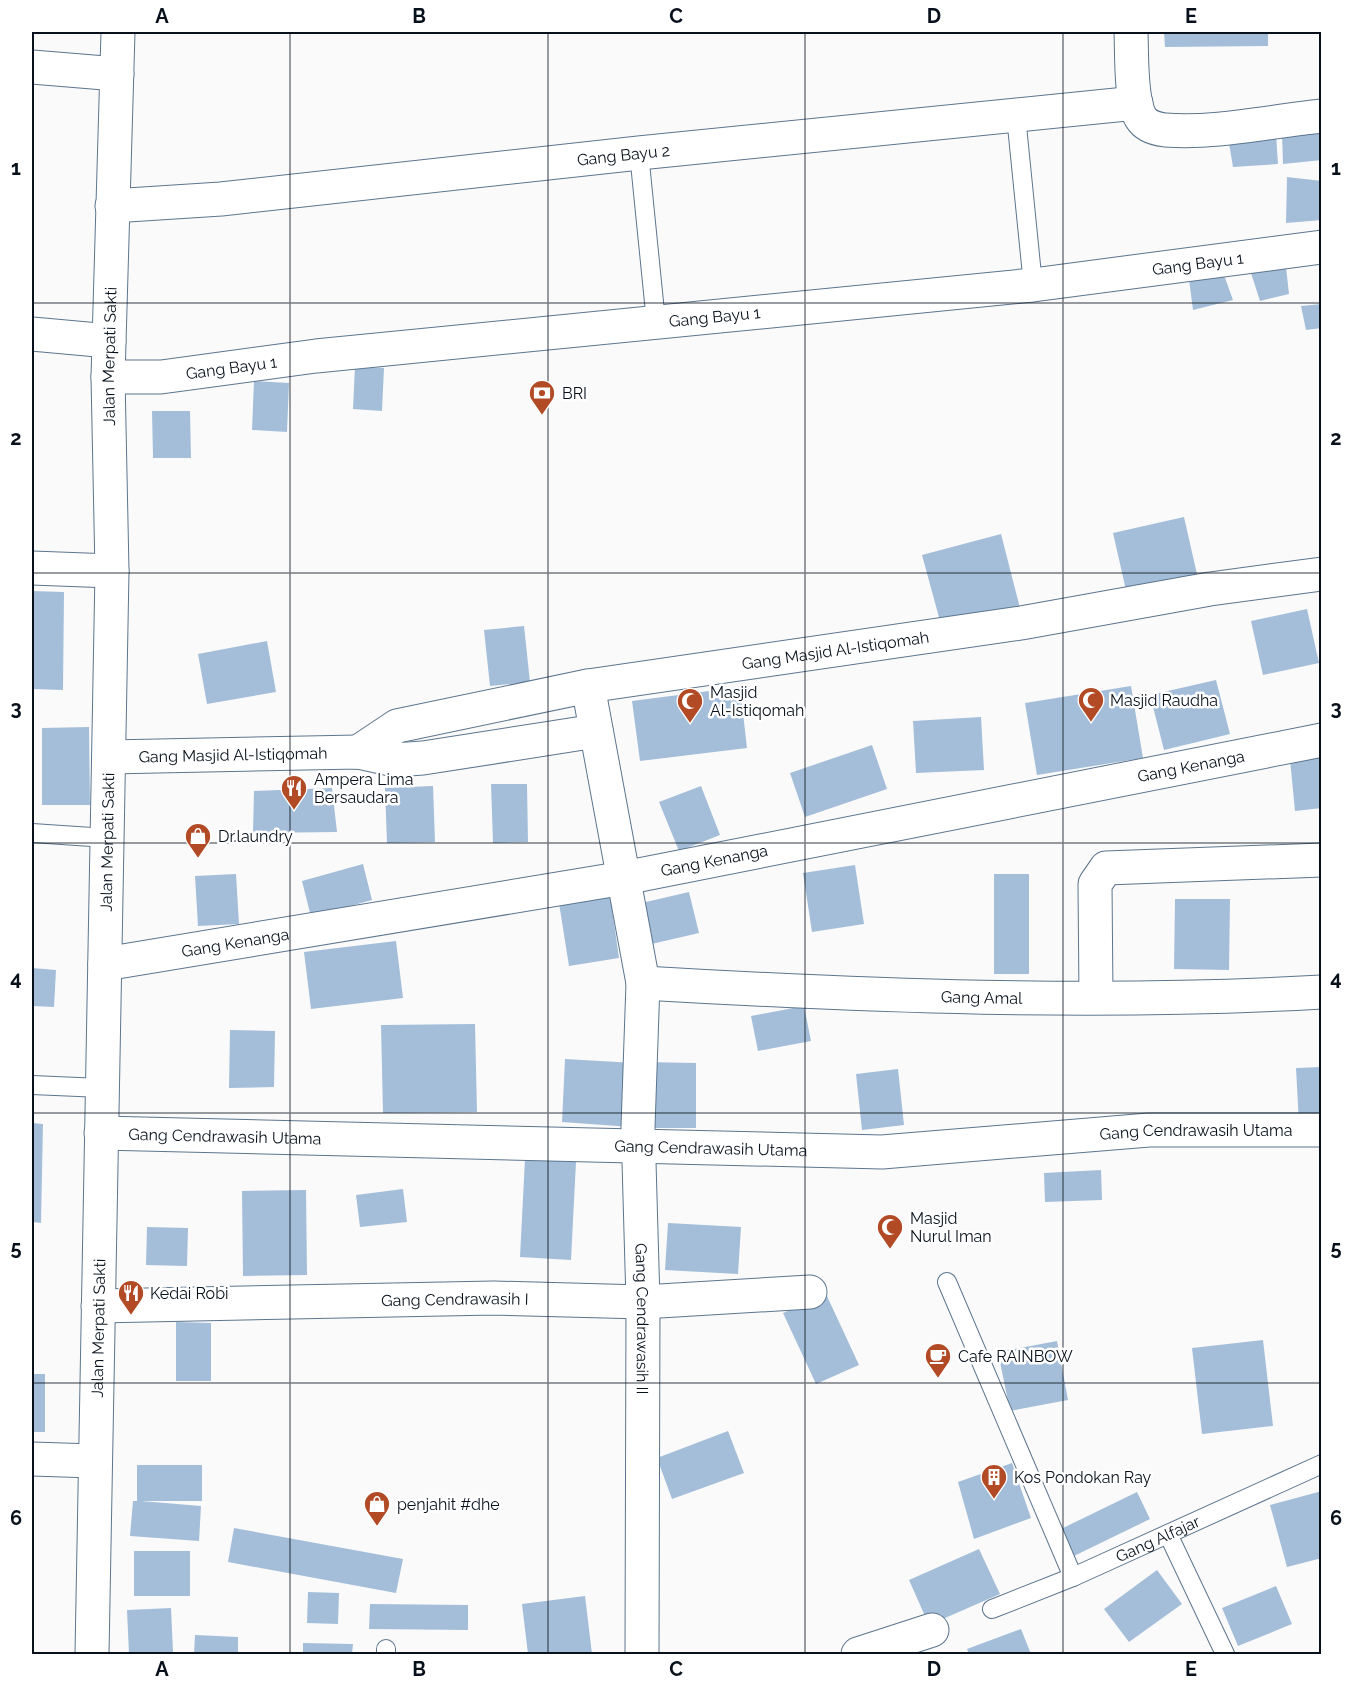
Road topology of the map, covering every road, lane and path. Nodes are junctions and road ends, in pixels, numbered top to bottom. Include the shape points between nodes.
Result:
1 (118, 32) edge
2 (1131, 32) edge
3 (32, 67) edge
4 (117, 74) junction
5 (1136, 102) junction
6 (1016, 116) junction
7 (1322, 116) edge
8 (639, 153) junction
9 (112, 206) junction
10 (1322, 247) edge
11 (1033, 285) junction
12 (656, 322) junction
13 (32, 334) edge
14 (109, 341) junction
15 (108, 377) junction
16 (32, 568) edge
17 (112, 571) junction
18 (1322, 574) edge
19 (588, 686) junction
20 (596, 731) junction
21 (1322, 740) edge
22 (358, 752) junction
23 (109, 757) junction
24 (32, 833) edge
25 (107, 838) junction
26 (1322, 860) edge
27 (624, 878) junction
28 (105, 964) junction
29 (643, 983) junction
30 (1322, 992) edge
31 (1096, 998) junction
32 (32, 1085) edge
33 (102, 1088) junction
34 (1322, 1130) edge
35 (101, 1133) junction
36 (638, 1147) junction
37 (947, 1282) dead end
38 (810, 1292) dead end
39 (643, 1302) junction
40 (98, 1306) junction
41 (32, 1459) edge
42 (94, 1461) junction
43 (1322, 1464) edge
44 (1168, 1534) junction
45 (1073, 1577) junction
46 (992, 1609) dead end
47 (932, 1630) dead end
48 (92, 1654) edge
49 (642, 1654) edge
50 (858, 1654) edge
51 (1225, 1654) edge

1 - 4 street, Jalan Merpati Sakti
2 - 5 street
3 - 4 street
4 - 9 street, Jalan Merpati Sakti
5 - 6 street, Gang Bayu 2
5 - 7 street via 1142,119 1164,130
6 - 8 street, Gang Bayu 2
6 - 11 lane
8 - 9 street, Gang Bayu 2 via 221,199
8 - 12 lane
9 - 14 street, Jalan Merpati Sakti
10 - 11 street, Gang Bayu 1
11 - 12 street, Gang Bayu 1
12 - 15 street, Gang Bayu 1 via 316,356 161,376
13 - 14 street
14 - 15 street, Jalan Merpati Sakti
15 - 17 street, Jalan Merpati Sakti
16 - 17 street
17 - 23 street, Jalan Merpati Sakti
18 - 19 street, Gang Masjid Al-Istiqomah via 1210,589 1021,623
19 - 20 street, Gang Cendrawasih II
19 - 22 street, Gang Masjid Al-Istiqomah via 397,726
20 - 22 street, Gang Masjid Al-Istiqomah via 423,758 394,760
20 - 27 street, Gang Cendrawasih II
21 - 27 street, Gang Kenanga
22 - 23 street, Gang Masjid Al-Istiqomah
23 - 25 street, Jalan Merpati Sakti
24 - 25 lane
25 - 28 street, Jalan Merpati Sakti
26 - 31 street via 1106,868 1095,884
27 - 28 street, Gang Kenanga
27 - 29 street, Gang Cendrawasih II
28 - 33 street, Jalan Merpati Sakti
29 - 31 street, Gang Amal via 860,995
29 - 36 street, Gang Cendrawasih II
30 - 31 street, Gang Amal
32 - 33 lane
33 - 35 street, Jalan Merpati Sakti
34 - 36 street, Gang Cendrawasih Utama via 1149,1130 882,1152
35 - 36 street, Gang Cendrawasih Utama
35 - 40 street, Jalan Merpati Sakti
36 - 39 street, Gang Cendrawasih II
37 - 45 lane
38 - 39 street, Gang Cendrawasih I
39 - 40 street, Gang Cendrawasih I via 494,1298
39 - 49 street, Gang Cendrawasih II
40 - 42 street, Jalan Merpati Sakti
41 - 42 street
42 - 48 street, Jalan Merpati Sakti
43 - 44 lane, Gang Alfajar
44 - 45 lane, Gang Alfajar
44 - 51 lane
45 - 46 lane, Gang Alfajar
47 - 50 street

